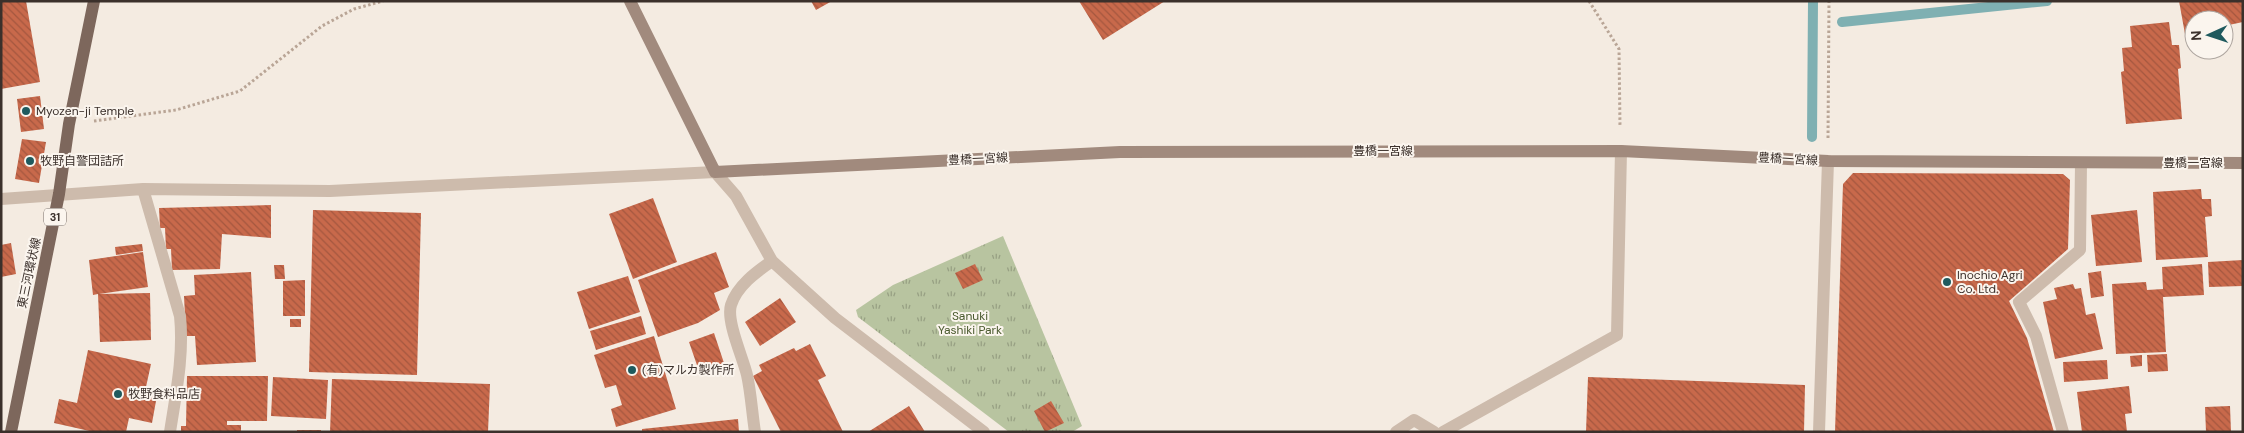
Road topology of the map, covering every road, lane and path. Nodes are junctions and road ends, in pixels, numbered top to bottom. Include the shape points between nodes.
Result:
1 (94, 1) edge
2 (383, 1) edge
3 (630, 1) edge
4 (1589, 1) edge
5 (1829, 1) edge
6 (68, 124) junction
7 (1621, 151) junction
8 (1828, 161) junction
9 (2081, 162) junction
10 (2243, 163) edge
11 (715, 172) junction
12 (143, 189) junction
13 (59, 194) junction
14 (1, 199) edge
15 (772, 262) junction
16 (11, 432) edge
17 (170, 432) edge
18 (755, 432) edge
19 (984, 432) edge
20 (1396, 432) edge
21 (1434, 432) edge
22 (1443, 432) edge
23 (1819, 432) edge
24 (2063, 432) edge

1 - 6 main road, 東三河環状線 / 31
2 - 6 path via 354,9 322,26 240,91 176,110
3 - 11 main road
4 - 7 path via 1619,49
5 - 8 path
6 - 13 main road, 東三河環状線 / 31
7 - 8 main road, 豊橋一宮線
7 - 11 main road, 豊橋一宮線 via 1120,152
7 - 22 street via 1617,335
8 - 9 main road, 豊橋一宮線
8 - 23 street
9 - 10 main road, 豊橋一宮線
9 - 24 street via 2080,250 2019,302 2036,336
11 - 12 street via 330,191
11 - 15 street via 736,196
12 - 13 street
12 - 17 street via 180,316 181,364
13 - 14 street
13 - 16 main road, 東三河環状線 / 31
15 - 18 street via 757,271 736,292 730,307 732,326 747,376
15 - 19 street via 835,318
20 - 21 street via 1414,420

